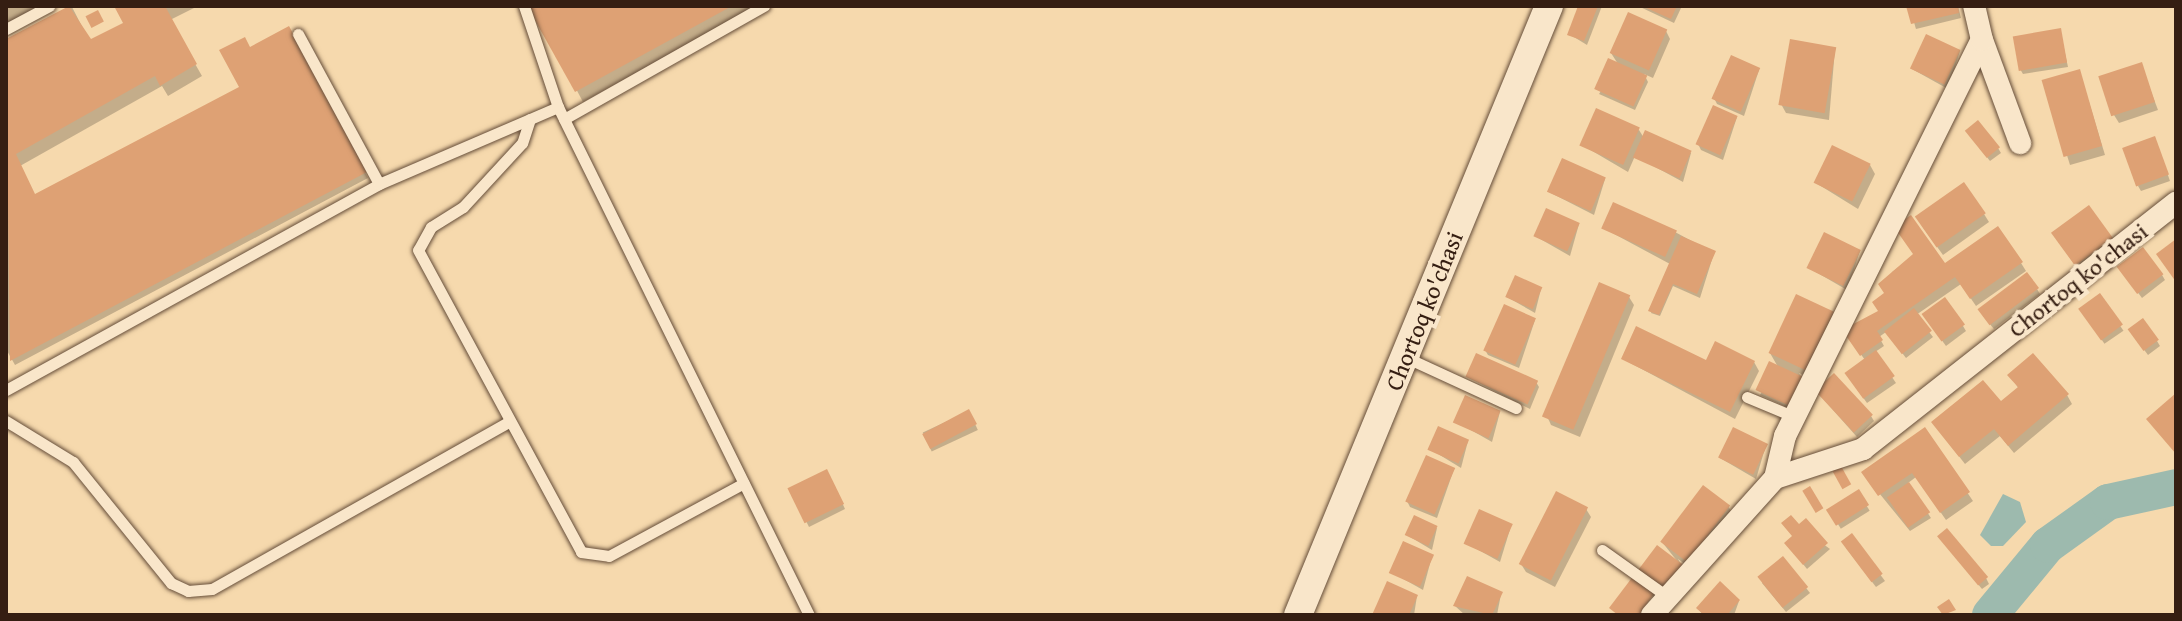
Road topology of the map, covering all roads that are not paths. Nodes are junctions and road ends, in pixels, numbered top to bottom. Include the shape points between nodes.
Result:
1 (49, 6) edge
2 (524, 6) edge
3 (764, 6) edge
4 (1549, 6) edge
5 (1974, 6) edge
6 (6, 29) edge
7 (298, 34) dead end
8 (1982, 40) junction
9 (558, 107) junction
10 (530, 119) junction
11 (564, 119) junction
12 (2020, 143) dead end
13 (379, 184) junction
14 (2176, 203) edge
15 (1405, 356) junction
16 (6, 390) edge
17 (1747, 397) dead end
18 (1516, 408) dead end
19 (1795, 417) junction
20 (6, 421) edge
21 (508, 422) junction
22 (1775, 478) junction
23 (744, 483) junction
24 (1602, 550) dead end
25 (1668, 597) junction
26 (809, 615) edge
27 (1298, 615) edge
28 (1652, 615) edge

1 - 6 lane
2 - 9 lane
3 - 11 lane
4 - 15 street, Chortoq ko'chasi
5 - 8 street
7 - 13 lane
8 - 12 street
8 - 19 street, Chortoq ko'chasi
9 - 10 lane
9 - 11 lane
10 - 13 lane
10 - 21 lane via 522,143 463,207 431,227 418,250
11 - 23 lane
13 - 16 lane
14 - 22 street, Chortoq ko'chasi via 1863,449
15 - 18 lane
15 - 27 street, Chortoq ko'chasi
17 - 19 lane
19 - 22 street, Chortoq ko'chasi
20 - 21 lane via 73,462 171,583 188,591 212,589
21 - 23 lane via 581,552 609,556
22 - 25 street, Chortoq ko'chasi
23 - 26 lane
24 - 25 lane
25 - 28 street, Chortoq ko'chasi

